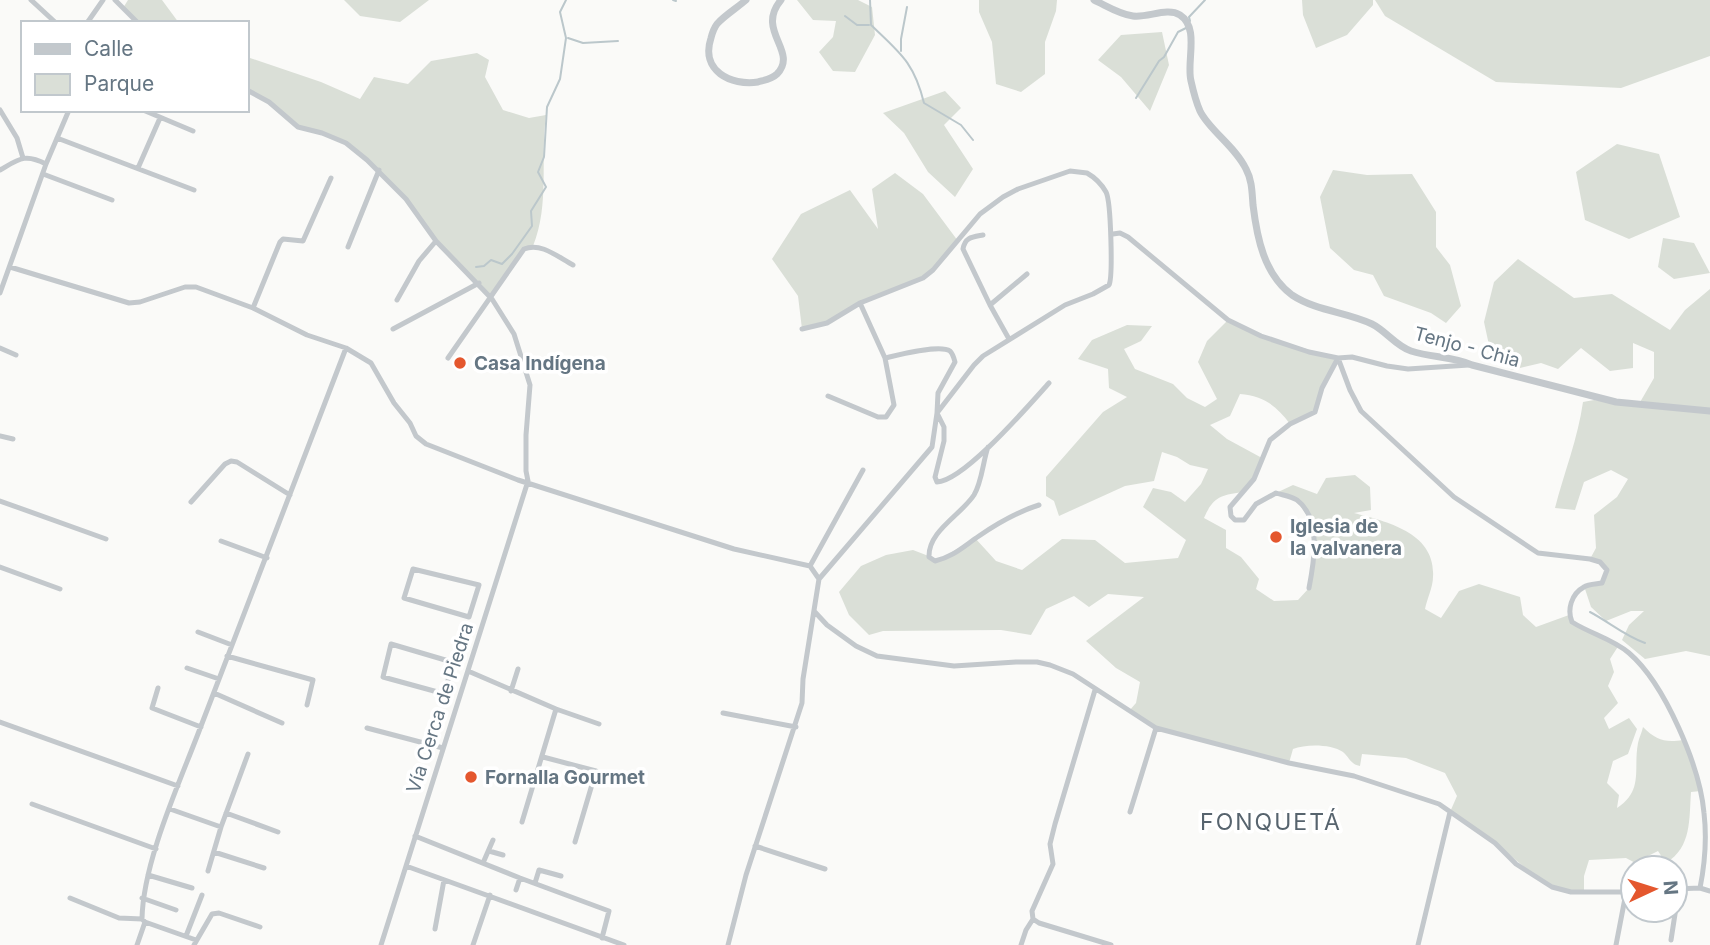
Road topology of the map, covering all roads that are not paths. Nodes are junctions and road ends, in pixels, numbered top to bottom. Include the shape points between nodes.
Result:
1 (32, 0) edge
2 (103, 0) edge
3 (115, 0) edge
4 (746, 0) edge
5 (781, 0) edge
6 (1094, 0) edge
7 (54, 21) edge
8 (88, 21) edge
9 (136, 21) edge
10 (248, 91) edge
11 (0, 110) edge
12 (68, 112) edge
13 (147, 112) edge
14 (160, 118) junction
15 (193, 131) dead end
16 (57, 138) junction
17 (23, 158) junction
18 (46, 164) junction
19 (138, 168) junction
20 (0, 170) edge
21 (379, 170) junction
22 (43, 174) junction
23 (331, 177) dead end
24 (194, 190) dead end
25 (112, 200) dead end
26 (1112, 234) junction
27 (982, 235) dead end
28 (436, 241) junction
29 (348, 247) dead end
30 (573, 265) dead end
31 (10, 267) junction
32 (1027, 274) dead end
33 (479, 283) junction
34 (0, 293) edge
35 (492, 299) junction
36 (397, 300) dead end
37 (860, 303) junction
38 (990, 305) junction
39 (253, 308) junction
40 (393, 329) dead end
41 (802, 329) dead end
42 (1009, 339) junction
43 (0, 348) edge
44 (346, 348) junction
45 (16, 355) dead end
46 (448, 358) dead end
47 (885, 358) junction
48 (1338, 358) junction
49 (1472, 365) junction
50 (1049, 383) dead end
51 (828, 396) dead end
52 (1710, 411) edge
53 (937, 413) junction
54 (0, 437) edge
55 (13, 439) dead end
56 (988, 446) junction
57 (863, 470) dead end
58 (528, 481) junction
59 (290, 495) junction
60 (0, 500) edge
61 (191, 502) dead end
62 (1039, 505) dead end
63 (106, 539) dead end
64 (221, 541) dead end
65 (267, 558) junction
66 (810, 566) junction
67 (0, 567) edge
68 (819, 579) junction
69 (1309, 588) dead end
70 (60, 589) dead end
71 (474, 601) junction
72 (489, 605) junction
73 (814, 611) junction
74 (812, 625) junction
75 (827, 625) junction
76 (198, 632) dead end
77 (232, 645) junction
78 (227, 656) junction
79 (187, 668) dead end
80 (518, 669) dead end
81 (468, 671) junction
82 (219, 680) junction
83 (447, 686) junction
84 (158, 688) dead end
85 (462, 690) junction
86 (1095, 690) junction
87 (511, 691) junction
88 (214, 693) junction
89 (307, 705) dead end
90 (556, 709) junction
91 (723, 713) dead end
92 (0, 722) edge
93 (282, 723) dead end
94 (599, 724) dead end
95 (201, 727) junction
96 (796, 727) junction
97 (367, 728) dead end
98 (1156, 728) junction
99 (443, 748) junction
100 (248, 754) dead end
101 (543, 757) junction
102 (178, 786) junction
103 (32, 804) dead end
104 (170, 809) junction
105 (1130, 812) dead end
106 (1450, 812) junction
107 (226, 813) junction
108 (522, 822) dead end
109 (221, 827) junction
110 (278, 832) dead end
111 (415, 836) junction
112 (492, 840) dead end
113 (575, 842) dead end
114 (755, 846) junction
115 (156, 849) junction
116 (489, 851) junction
117 (214, 852) junction
118 (503, 855) dead end
119 (483, 863) junction
120 (406, 866) junction
121 (264, 869) dead end
122 (825, 869) dead end
123 (208, 871) dead end
124 (148, 875) junction
125 (561, 876) dead end
126 (520, 878) junction
127 (444, 880) junction
128 (535, 883) junction
129 (192, 888) dead end
130 (1689, 888) edge
131 (1700, 888) junction
132 (516, 890) dead end
133 (1710, 891) edge
134 (1619, 893) edge
135 (201, 895) dead end
136 (490, 895) junction
137 (70, 898) dead end
138 (142, 898) junction
139 (176, 910) dead end
140 (1033, 919) junction
141 (144, 920) junction
142 (1619, 924) edge
143 (1673, 924) edge
144 (260, 927) dead end
145 (435, 929) dead end
146 (1079, 935) junction
147 (186, 936) junction
148 (594, 936) junction
149 (602, 938) junction
150 (1671, 940) dead end
151 (195, 943) edge
152 (137, 945) edge
153 (380, 945) edge
154 (473, 945) edge
155 (591, 945) edge
156 (624, 945) edge
157 (727, 945) edge
158 (1021, 945) edge
159 (1078, 945) edge
160 (1111, 945) edge
161 (1418, 945) edge
162 (1615, 945) edge

1 - 7 street
2 - 8 street
3 - 9 street
4 - 5 street via 715,25 709,43 715,70 745,84 776,76 782,67 783,50 771,24
6 - 49 street, Tenjo - Chia via 1122,14 1137,17 1172,12 1186,21 1191,40 1189,69 1200,112 1246,169 1262,253 1273,274 1292,294 1372,324 1412,352 1457,358
10 - 21 street via 298,127 346,143
11 - 17 street
12 - 16 street
13 - 14 street
14 - 15 street
14 - 19 street
16 - 18 street
16 - 19 street
17 - 18 street
17 - 20 street
18 - 22 street
19 - 24 street
21 - 28 street
21 - 29 street
22 - 25 street
22 - 31 street
23 - 39 street via 303,241 280,242
26 - 37 street via 1107,193 1090,174 1070,171 991,204 923,278
26 - 42 street via 1108,285
26 - 48 street via 1128,237 1228,320 1261,336
27 - 38 street via 968,238 964,249
28 - 33 street
28 - 36 street
30 - 35 street via 533,246 524,249
31 - 34 street
31 - 39 street via 129,303 196,287
32 - 38 street
33 - 35 street
33 - 40 street
35 - 46 street
35 - 58 street via 514,334 530,385
37 - 41 street via 827,323
37 - 47 street
38 - 42 street
39 - 44 street
42 - 53 street via 974,365
43 - 45 street
44 - 58 street via 371,363 416,436 426,444
44 - 59 street
47 - 51 street via 894,405 886,417
47 - 53 street via 926,350 953,353 955,362 938,393
48 - 49 street via 1408,369
48 - 69 street via 1315,412 1270,440 1254,479 1230,508 1235,520 1244,520 1256,504 1276,493 1295,498 1307,510 1314,564
48 - 131 street via 1361,411 1454,497 1538,553 1590,559 1607,570 1602,583 1584,586 1574,596 1569,615 1573,622 1632,656 1662,694 1700,791 1706,856
49 - 52 street, Tenjo - Chia via 1616,402
50 - 56 street
53 - 56 street via 944,441 936,482 967,468
53 - 68 street via 932,446
54 - 55 street
56 - 62 street via 976,492 939,532 929,557 935,561 958,552 1008,518
57 - 66 street
58 - 66 street via 734,549
58 - 72 street, Vía Cerca de Piedra
59 - 61 street via 231,461
59 - 65 street
60 - 63 street
64 - 65 street
65 - 77 street
66 - 68 street
67 - 70 street
68 - 73 street
71 - 71 street via 479,585 413,569 404,598 469,617
71 - 72 street
72 - 81 street, Vía Cerca de Piedra
73 - 74 street
73 - 75 street
74 - 75 street
74 - 96 street
75 - 86 street via 877,656 964,666 1037,662 1073,674
76 - 77 street
77 - 78 street
78 - 82 street
78 - 89 street via 313,680
79 - 82 street
80 - 87 street
81 - 85 street, Vía Cerca de Piedra
81 - 87 street
82 - 88 street
83 - 83 street via 452,662 391,644 383,677 445,694
83 - 85 street
84 - 95 street via 152,708
85 - 99 street, Vía Cerca de Piedra
86 - 98 street
86 - 140 street via 1053,834 1054,864 1032,911
87 - 90 street
88 - 93 street
88 - 95 street
90 - 94 street
90 - 101 street
91 - 96 street
92 - 102 street
95 - 102 street
96 - 114 street
97 - 99 street
98 - 105 street
98 - 106 street via 1354,776 1439,804
99 - 111 street, Vía Cerca de Piedra
100 - 107 street
101 - 108 street
101 - 113 street via 596,771
102 - 104 street
103 - 115 street
104 - 109 street
104 - 115 street
106 - 134 street via 1552,887
106 - 161 street
107 - 109 street
107 - 110 street
109 - 117 street
111 - 119 street
111 - 120 street, Vía Cerca de Piedra
112 - 116 street
114 - 122 street
114 - 157 street
115 - 124 street
116 - 118 street
116 - 119 street
117 - 121 street
117 - 123 street
119 - 126 street
120 - 127 street
120 - 153 street, Vía Cerca de Piedra
124 - 129 street
124 - 138 street
125 - 128 street via 539,870
126 - 128 street
126 - 132 street
127 - 136 street
127 - 145 street
128 - 149 street via 609,911
130 - 131 street
131 - 133 street
135 - 147 street
136 - 148 street
136 - 154 street
137 - 141 street via 119,918
138 - 139 street
138 - 141 street
140 - 146 street
140 - 158 street
141 - 147 street
141 - 152 street
142 - 162 street
143 - 150 street
144 - 151 street via 212,914
146 - 159 street
146 - 160 street
147 - 151 street
148 - 149 street
148 - 155 street
149 - 156 street

